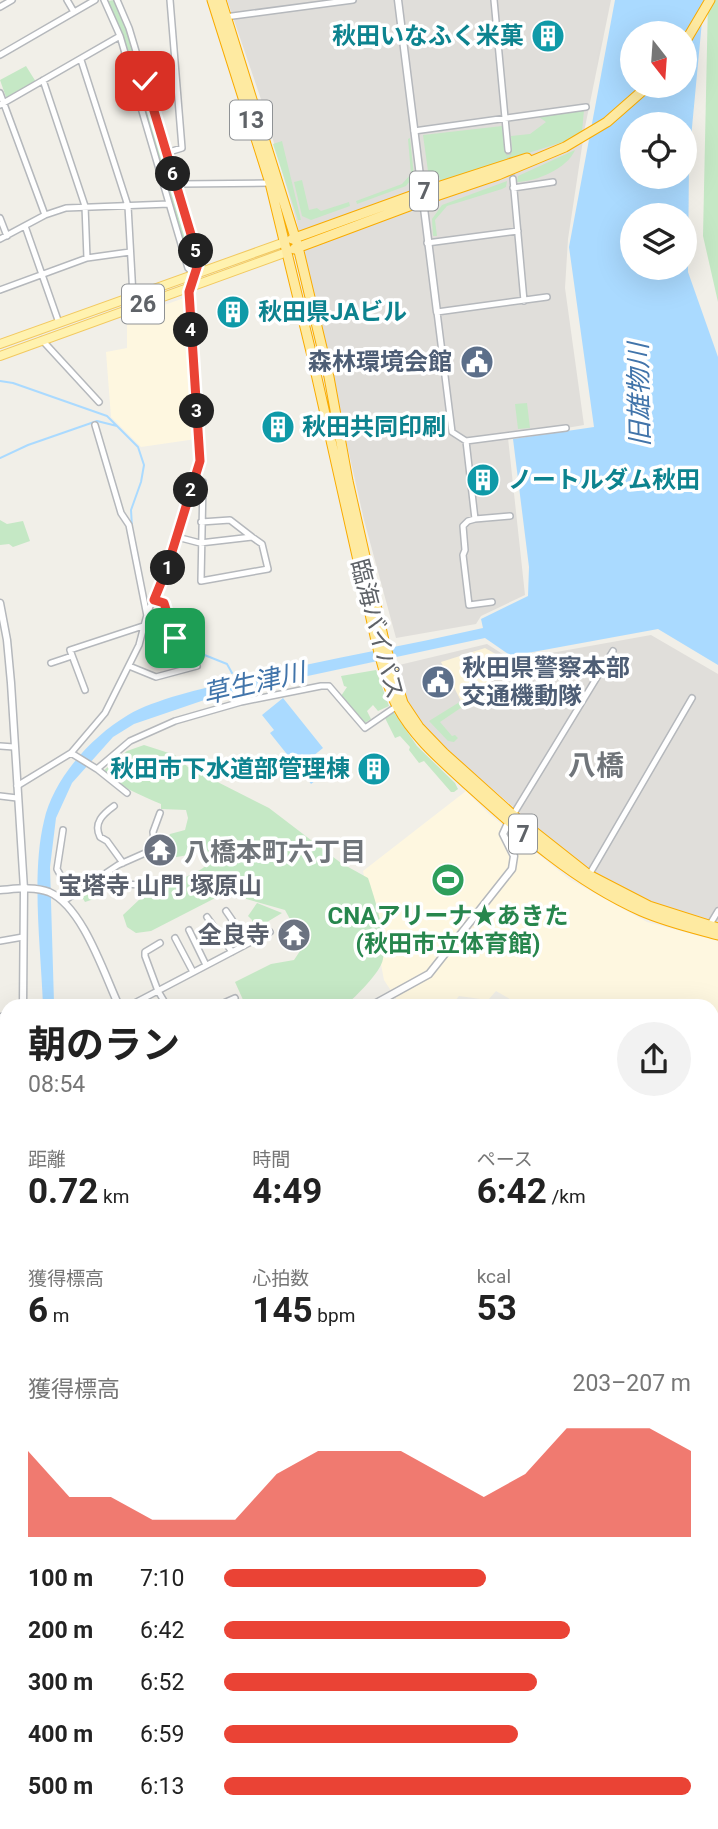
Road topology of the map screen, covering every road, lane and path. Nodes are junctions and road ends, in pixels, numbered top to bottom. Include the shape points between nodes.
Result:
1 (67, 0) edge
2 (95, 0) edge
3 (104, 0) edge
4 (117, 0) edge
5 (170, 0) edge
6 (212, 0) edge
7 (221, 0) edge
8 (353, 0) edge
9 (398, 0) edge
10 (494, 0) edge
11 (710, 0) edge
12 (9, 1) edge
13 (0, 7) edge
14 (74, 12) junction
15 (222, 17) junction
16 (697, 22) edge
17 (120, 36) junction
18 (0, 55) edge
19 (81, 60) junction
20 (43, 80) junction
21 (0, 93) edge
22 (634, 98) edge
23 (2, 104) edge
24 (586, 107) dead end
25 (505, 119) junction
26 (414, 131) junction
27 (508, 150) tunnel mouth
28 (166, 153) junction
29 (513, 179) tunnel mouth
30 (553, 182) dead end
31 (270, 183) junction
32 (181, 184) dead end
33 (513, 188) junction
34 (422, 197) junction
35 (169, 204) junction
36 (128, 205) junction
37 (85, 206) junction
38 (45, 215) junction
39 (0, 218) edge
40 (25, 226) junction
41 (518, 231) junction
42 (7, 236) junction
43 (0, 239) edge
44 (297, 242) junction
45 (427, 243) junction
46 (286, 247) junction
47 (130, 251) junction
48 (87, 258) junction
49 (194, 274) junction
50 (43, 275) junction
51 (190, 287) junction
52 (0, 290) edge
53 (133, 296) junction
54 (547, 297) dead end
55 (524, 301) junction
56 (437, 312) junction
57 (59, 323) junction
58 (42, 340) junction
59 (0, 344) edge
60 (0, 355) edge
61 (99, 402) dead end
62 (95, 425) dead end
63 (566, 428) dead end
64 (466, 441) junction
65 (194, 483) junction
66 (510, 516) dead end
67 (475, 519) junction
68 (201, 522) junction
69 (177, 537) junction
70 (252, 537) junction
71 (200, 543) junction
72 (492, 602) dead end
73 (0, 603) edge
74 (150, 608) junction
75 (144, 626) junction
76 (186, 635) dead end
77 (381, 645) junction
78 (613, 651) dead end
79 (72, 656) junction
80 (51, 663) dead end
81 (386, 665) junction
82 (129, 666) junction
83 (197, 666) dead end
84 (85, 690) dead end
85 (692, 698) dead end
86 (397, 706) junction
87 (0, 746) edge
88 (14, 747) junction
89 (73, 754) junction
90 (94, 767) junction
91 (16, 786) junction
92 (127, 793) dead end
93 (0, 796) edge
94 (17, 798) junction
95 (114, 806) dead end
96 (160, 813) dead end
97 (511, 818) junction
98 (63, 830) dead end
99 (122, 863) junction
100 (108, 872) junction
101 (589, 875) junction
102 (174, 877) dead end
103 (27, 889) junction
104 (0, 890) edge
105 (72, 896) junction
106 (64, 901) junction
107 (226, 911) dead end
108 (718, 911) edge
109 (208, 917) dead end
110 (711, 928) edge
111 (188, 930) dead end
112 (270, 932) dead end
113 (718, 935) edge
114 (23, 937) junction
115 (175, 938) dead end
116 (0, 941) edge
117 (160, 943) dead end
118 (248, 943) junction
119 (232, 952) junction
120 (206, 965) junction
121 (193, 972) junction
122 (158, 991) junction
123 (23, 999) edge
124 (116, 999) edge
125 (143, 999) edge
126 (163, 999) edge
127 (384, 999) edge

1 - 14 street
2 - 14 street
3 - 17 street
4 - 28 street
5 - 28 street via 181,148
6 - 15 highway, 13
7 - 15 highway, 13
8 - 15 street
9 - 26 street
10 - 25 street
11 - 16 highway
12 - 13 street
14 - 18 street
15 - 31 highway, 13
15 - 44 highway, 13
17 - 19 street
17 - 35 street
19 - 20 street
19 - 36 street
20 - 23 street
20 - 37 street
21 - 23 street
22 - 34 highway, 7 via 607,122 565,147
23 - 38 street
24 - 25 street
25 - 26 street
25 - 27 street
26 - 34 street
28 - 49 street via 199,261
29 - 33 street
30 - 33 street
31 - 32 street
31 - 46 highway, 13
33 - 41 street
34 - 44 highway, 7
34 - 45 street
35 - 36 street
35 - 49 street via 188,268
36 - 37 street
36 - 47 street
37 - 38 street
37 - 48 street
38 - 40 street
39 - 42 street
40 - 42 street
40 - 50 street
41 - 45 street
41 - 55 street
42 - 43 street
44 - 46 highway, 7
44 - 77 highway, 臨海バイパス / 7 via 329,377
45 - 56 street
46 - 49 main road, 26
46 - 51 main road, 26
46 - 77 highway, 臨海バイパス / 7
47 - 48 street
47 - 53 street
48 - 50 street
49 - 51 street
49 - 53 main road, 26
50 - 52 street
50 - 57 street
51 - 58 main road, 26
51 - 65 street via 200,452
53 - 57 main road, 26
54 - 55 street
55 - 56 street
56 - 64 street via 453,432
57 - 59 main road, 26
58 - 60 main road, 26
58 - 61 street
62 - 74 street via 121,513 130,525
63 - 64 street
64 - 67 street
65 - 68 street via 203,482
65 - 69 street
66 - 67 street
67 - 72 street via 464,526 470,605
68 - 70 street via 230,520
68 - 71 street
69 - 71 street
69 - 74 street
70 - 71 street
70 - 71 street via 262,544 268,569 201,581
73 - 88 street
74 - 75 street
74 - 76 street via 164,603 175,638
75 - 79 street via 70,650
75 - 82 street
77 - 81 highway, 臨海バイパス / 7
78 - 97 street
79 - 80 street
79 - 84 street
81 - 86 highway, 臨海バイパス / 7
81 - 97 highway, 臨海バイパス / 7 via 419,727
82 - 83 street via 156,677
82 - 89 street via 105,713
85 - 101 street
86 - 90 street via 365,728 329,687 241,702 146,732
86 - 97 highway, 臨海バイパス / 7 via 428,748
87 - 88 street
88 - 91 street
89 - 90 street
89 - 91 street
90 - 92 street
91 - 94 street
93 - 94 street
94 - 103 street
95 - 99 street via 100,818 96,829
96 - 99 street via 153,832 155,847
97 - 101 highway, 臨海バイパス / 7
97 - 110 highway, 臨海バイパス / 7 via 556,862 600,890 643,912
97 - 127 street via 503,834 514,856 512,869 429,974
98 - 105 street via 57,869
99 - 100 street
100 - 102 street via 122,884 143,885
100 - 105 street
101 - 110 highway, 臨海バイパス / 7 via 649,906
103 - 104 street
103 - 106 street
103 - 114 street
105 - 106 street
106 - 124 street via 89,940
107 - 118 street
108 - 110 street
109 - 119 street
110 - 113 highway, 臨海バイパス / 7
111 - 120 street
112 - 118 street
114 - 116 street
114 - 123 street
115 - 121 street
117 - 122 street via 145,952
118 - 119 street
119 - 120 street
120 - 121 street
121 - 122 street
122 - 125 street
122 - 126 street

